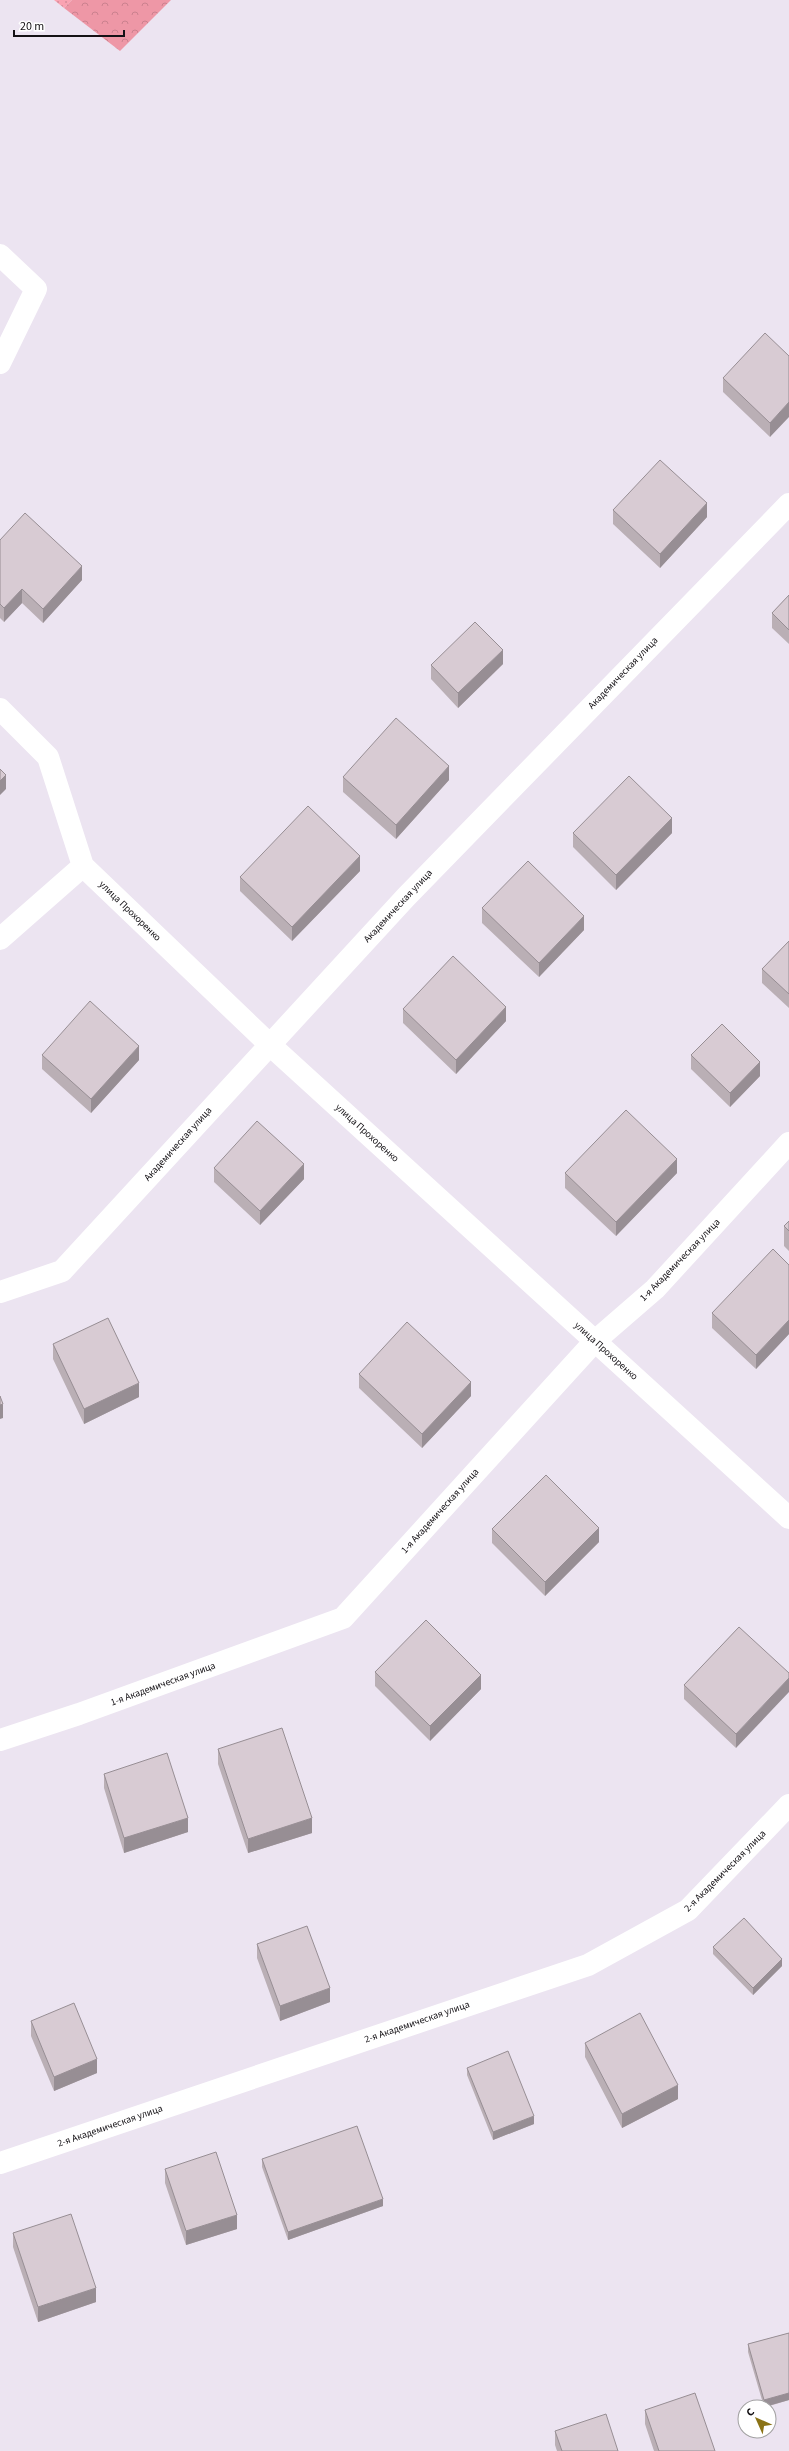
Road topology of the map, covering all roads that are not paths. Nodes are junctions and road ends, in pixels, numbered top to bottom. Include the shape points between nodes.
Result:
1 (0, 255) edge
2 (0, 363) edge
3 (789, 504) edge
4 (0, 709) edge
5 (83, 866) junction
6 (0, 939) edge
7 (269, 1044) junction
8 (789, 1142) edge
9 (0, 1292) edge
10 (594, 1341) junction
11 (789, 1518) edge
12 (0, 1740) edge
13 (789, 1804) edge
14 (0, 2163) edge

1 - 2 street via 36,289
3 - 7 street, Академическая улица via 406,897
4 - 5 street, улица Прохоренко via 48,758
5 - 6 street
5 - 7 street, улица Прохоренко
7 - 9 street, Академическая улица via 62,1270
7 - 10 street, улица Прохоренко
8 - 10 street, 1-я Академическая улица via 655,1289
10 - 11 street, улица Прохоренко
10 - 12 street, 1-я Академическая улица via 343,1618
13 - 14 street, 2-я Академическая улица via 688,1910 588,1965

